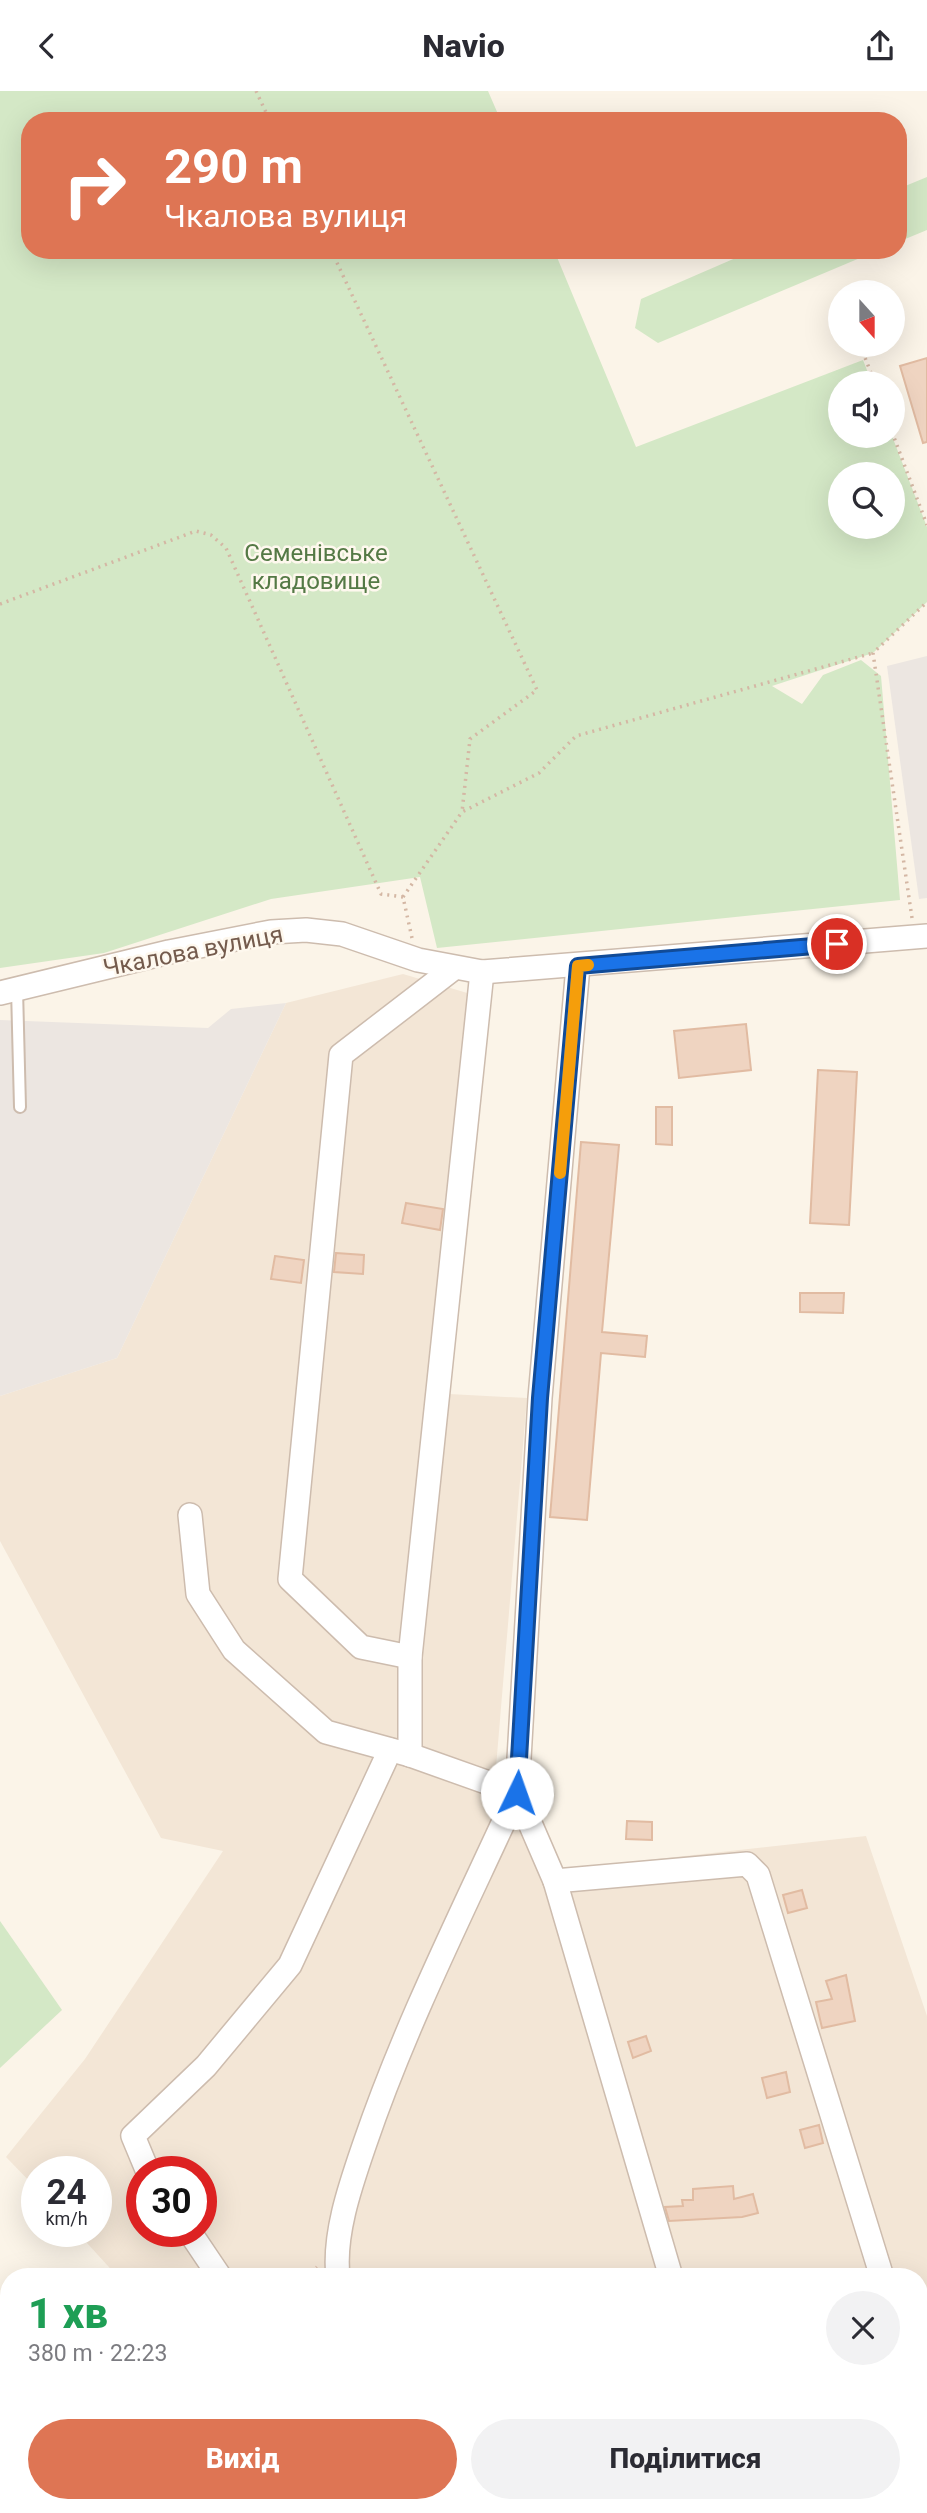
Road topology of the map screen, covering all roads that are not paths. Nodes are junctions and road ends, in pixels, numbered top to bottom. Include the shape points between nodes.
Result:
1 (921, 937) edge
2 (578, 966) junction
3 (454, 968) junction
4 (482, 972) junction
5 (9, 991) edge
6 (20, 1107) dead end
7 (190, 1515) dead end
8 (410, 1657) junction
9 (400, 1752) junction
10 (517, 1793) junction
11 (555, 1881) junction
12 (141, 2156) edge
13 (200, 2247) edge
14 (214, 2268) edge
15 (337, 2268) edge
16 (668, 2268) edge
17 (879, 2268) edge

1 - 2 street, Чкалова вулиця
2 - 4 street, Чкалова вулиця
2 - 10 street via 540,1398
3 - 4 street, Чкалова вулиця
3 - 5 street, Чкалова вулиця via 342,934 306,930 271,932 169,952
3 - 8 street via 341,1055 290,1579 361,1647
4 - 8 street
5 - 6 lane
7 - 9 street via 198,1594 234,1650 326,1732
8 - 9 street
9 - 10 street
9 - 12 street via 290,1965 206,2066 133,2136
10 - 11 street
10 - 15 street via 387,2078 349,2190 335,2252
11 - 16 street
11 - 17 street via 747,1864 758,1875
13 - 14 street

